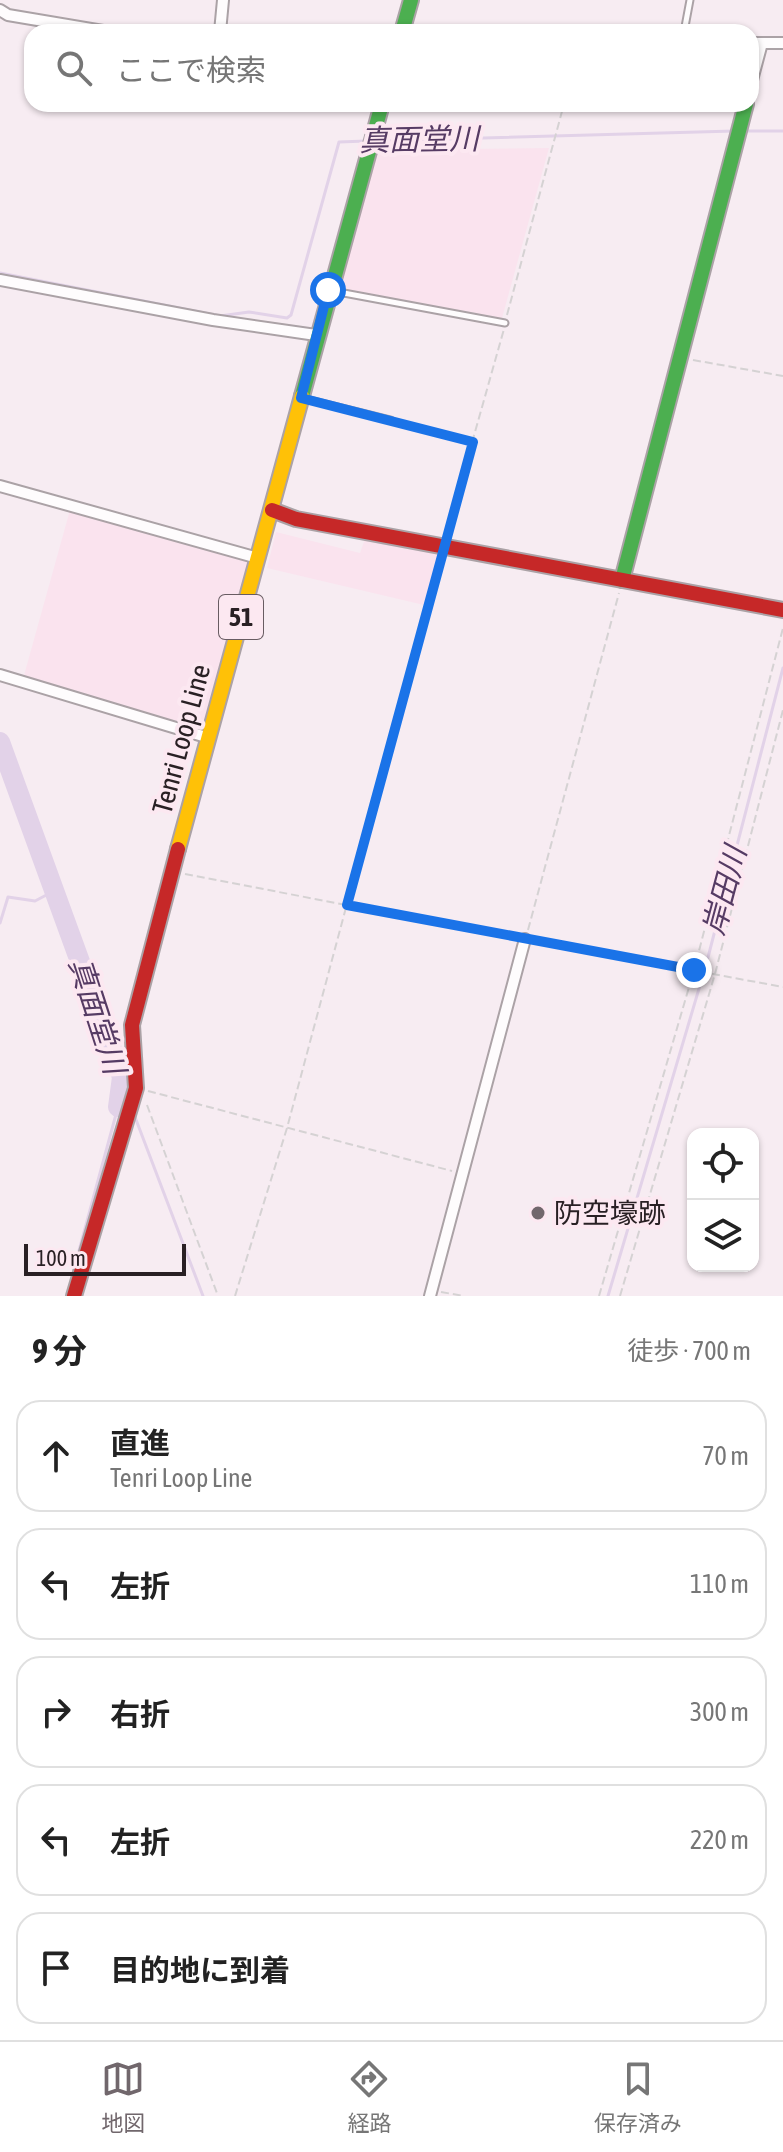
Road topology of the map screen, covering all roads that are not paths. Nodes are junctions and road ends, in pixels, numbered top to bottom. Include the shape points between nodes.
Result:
1 (11, 0) edge
2 (223, 0) edge
3 (411, 0) edge
4 (690, 0) edge
5 (4, 13) edge
6 (65, 24) edge
7 (221, 24) edge
8 (404, 24) edge
9 (686, 24) edge
10 (759, 43) edge
11 (783, 43) edge
12 (380, 112) edge
13 (744, 112) edge
14 (0, 280) edge
15 (328, 290) junction
16 (505, 323) road end
17 (316, 335) junction
18 (301, 398) junction
19 (391, 420) road end
20 (0, 486) edge
21 (272, 510) junction
22 (258, 558) junction
23 (622, 580) junction
24 (783, 610) edge
25 (0, 675) edge
26 (206, 737) junction
27 (525, 939) road end
28 (431, 1293) edge
29 (74, 1296) edge

1 - 5 street
2 - 7 street
3 - 8 main road
4 - 9 lane
5 - 6 street
10 - 11 street
12 - 15 main road, Tenri Loop Line / 51
13 - 23 main road
14 - 17 street
15 - 16 lane
15 - 17 main road, Tenri Loop Line / 51
17 - 18 main road, Tenri Loop Line / 51
18 - 19 lane
18 - 21 main road, Tenri Loop Line / 51
20 - 22 street
21 - 22 main road, Tenri Loop Line / 51
21 - 23 main road via 296,519
22 - 26 main road, Tenri Loop Line / 51
23 - 24 main road
25 - 26 street
26 - 29 main road, Tenri Loop Line / 51 via 132,1025 136,1088
27 - 28 street

